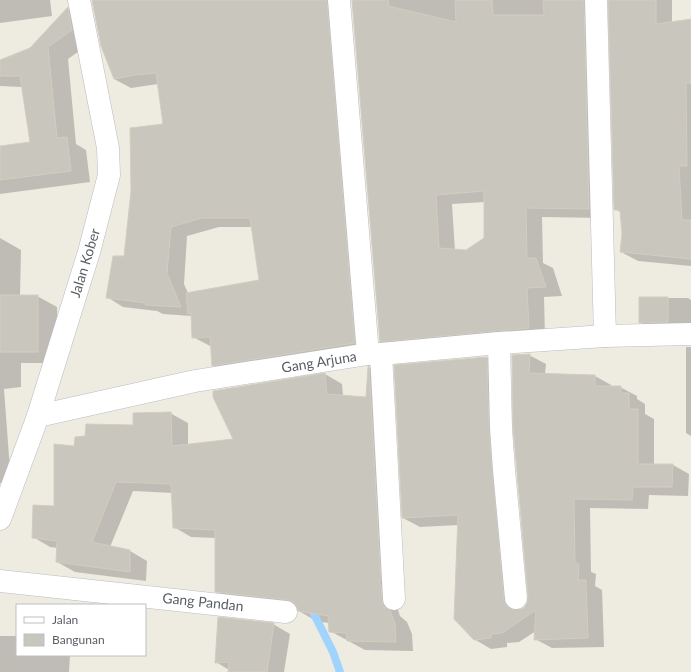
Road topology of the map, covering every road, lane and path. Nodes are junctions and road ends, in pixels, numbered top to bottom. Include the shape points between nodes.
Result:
1 (79, 0) edge
2 (339, 0) edge
3 (596, 0) edge
4 (691, 334) edge
5 (605, 336) junction
6 (499, 343) junction
7 (375, 354) junction
8 (38, 416) junction
9 (0, 519) edge
10 (0, 580) edge
11 (516, 598) dead end
12 (394, 599) dead end
13 (286, 612) dead end

1 - 8 street, Jalan Kober via 108,148 109,175 89,252
2 - 7 street
3 - 5 street
4 - 5 street, Gang Arjuna
5 - 6 street, Gang Arjuna
6 - 7 street, Gang Arjuna
6 - 11 street via 501,428
7 - 8 street, Gang Arjuna via 196,381
7 - 12 street
8 - 9 street, Jalan Kober
10 - 13 street, Gang Pandan

